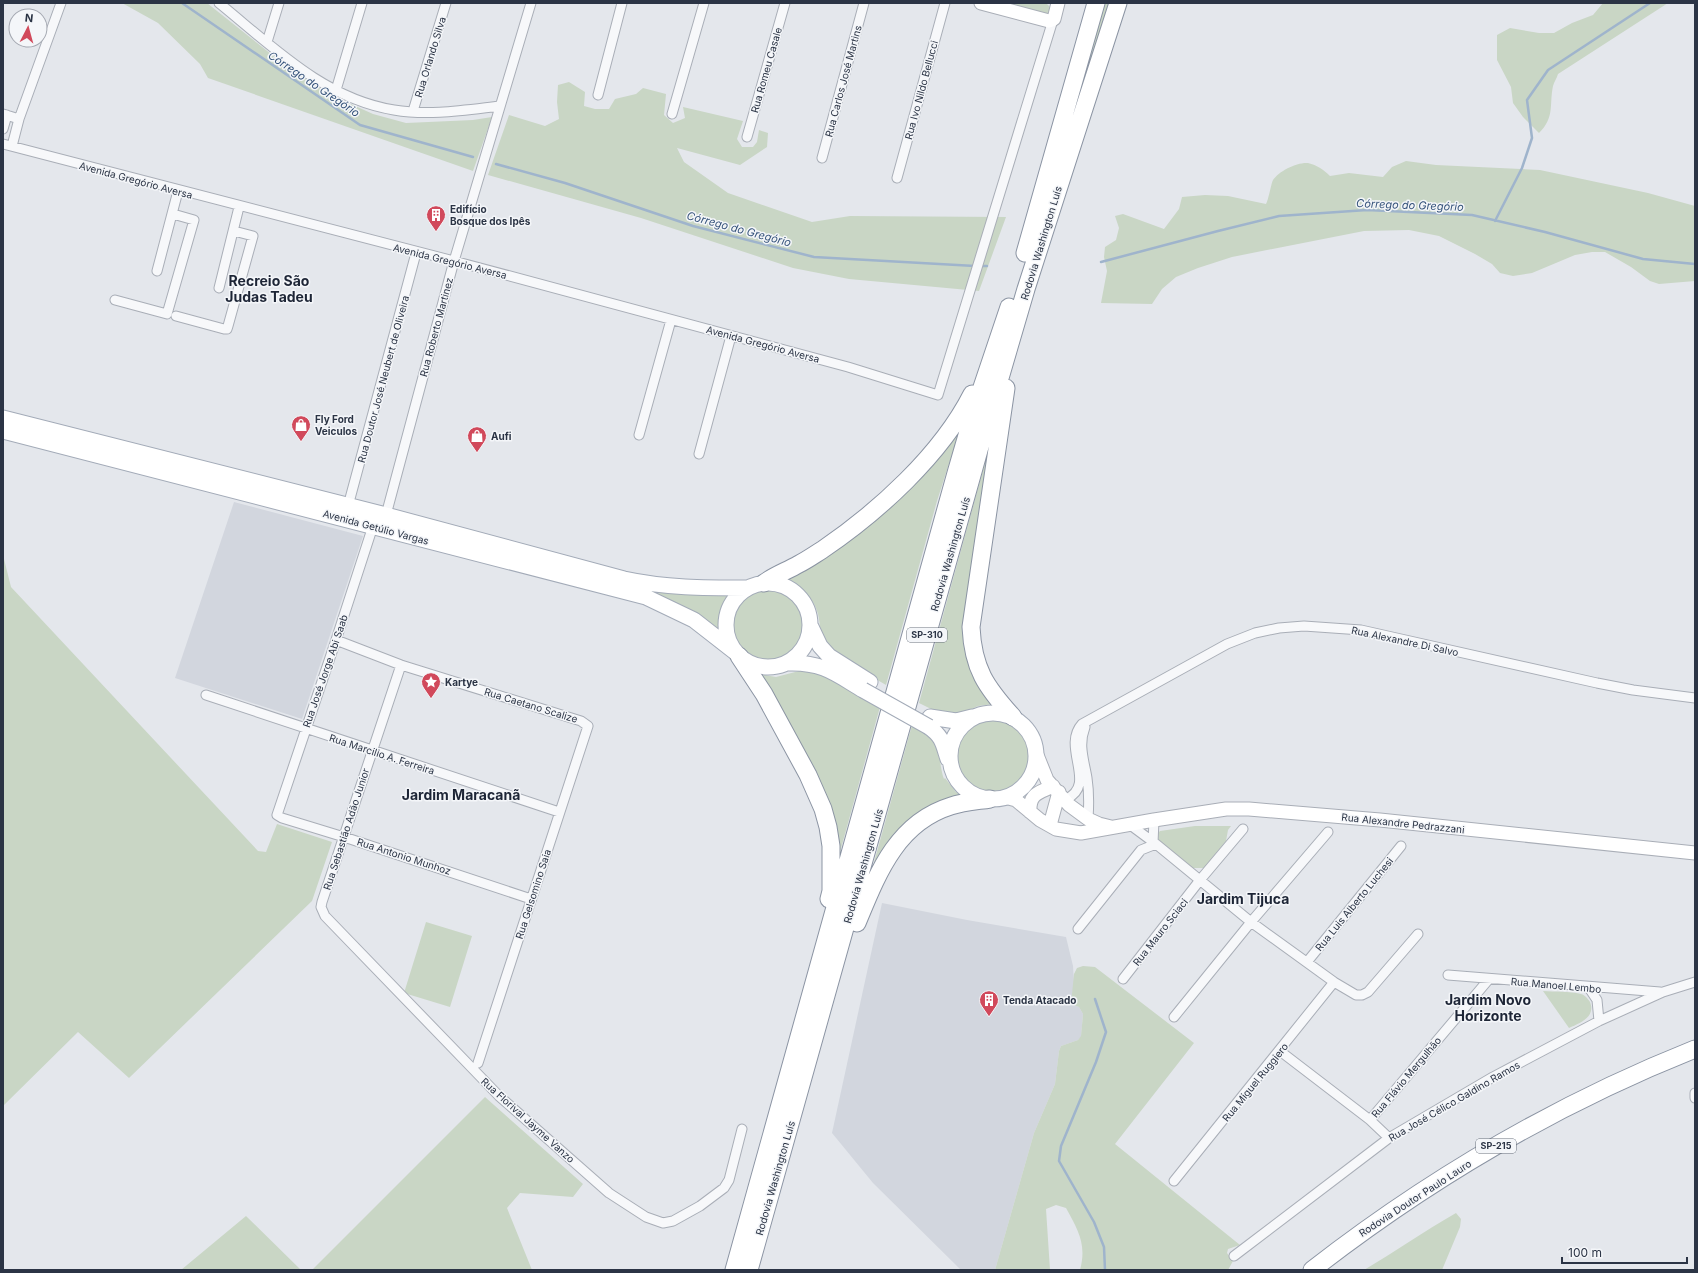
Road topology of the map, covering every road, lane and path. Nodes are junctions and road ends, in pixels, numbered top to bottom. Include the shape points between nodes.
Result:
1 (61, 3) edge
2 (219, 3) edge
3 (279, 3) edge
4 (362, 3) edge
5 (446, 3) edge
6 (531, 3) edge
7 (622, 3) edge
8 (704, 3) edge
9 (784, 3) edge
10 (864, 3) edge
11 (944, 3) edge
12 (981, 3) edge
13 (1058, 3) edge
14 (1096, 3) edge
15 (1118, 3) edge
16 (1053, 20) junction
17 (267, 42) junction
18 (336, 90) junction
19 (598, 95) dead end
20 (500, 106) junction
21 (413, 111) junction
22 (5, 114) edge
23 (672, 114) dead end
24 (19, 119) junction
25 (3, 129) edge
26 (747, 137) dead end
27 (8, 145) edge
28 (822, 158) dead end
29 (897, 178) dead end
30 (178, 191) junction
31 (239, 207) junction
32 (173, 214) junction
33 (234, 231) junction
34 (416, 253) junction
35 (454, 261) junction
36 (157, 271) dead end
37 (219, 288) dead end
38 (1026, 289) junction
39 (115, 300) dead end
40 (176, 316) dead end
41 (672, 320) junction
42 (731, 336) junction
43 (998, 340) junction
44 (3, 418) edge
45 (3, 431) edge
46 (639, 435) dead end
47 (699, 454) dead end
48 (348, 506) junction
49 (386, 515) junction
50 (373, 526) junction
51 (764, 583) junction
52 (747, 588) junction
53 (811, 627) junction
54 (336, 640) junction
55 (737, 654) junction
56 (789, 663) junction
57 (401, 665) junction
58 (867, 686) junction
59 (206, 695) dead end
60 (1695, 698) edge
61 (975, 716) junction
62 (1013, 717) junction
63 (929, 722) junction
64 (1086, 722) junction
65 (588, 726) joint
66 (305, 728) junction
67 (372, 750) junction
68 (1037, 755) junction
69 (951, 766) junction
70 (1059, 792) junction
71 (998, 798) junction
72 (559, 812) junction
73 (1030, 812) junction
74 (277, 815) joint
75 (1088, 819) junction
76 (1154, 820) junction
77 (1129, 824) junction
78 (1050, 825) junction
79 (1112, 827) junction
80 (1243, 829) dead end
81 (1070, 832) junction
82 (1328, 832) dead end
83 (344, 837) junction
84 (1155, 844) junction
85 (1401, 846) dead end
86 (1695, 853) edge
87 (1200, 880) junction
88 (531, 899) junction
89 (322, 902) joint
90 (1251, 922) junction
91 (1078, 929) dead end
92 (1418, 934) dead end
93 (1307, 962) junction
94 (1448, 975) dead end
95 (1123, 979) dead end
96 (1489, 979) junction
97 (1334, 982) junction
98 (1695, 982) edge
99 (1589, 988) junction
100 (1663, 992) junction
101 (828, 994) junction
102 (810, 998) junction
103 (1174, 1017) dead end
104 (1599, 1021) junction
105 (1695, 1049) edge
106 (1280, 1051) junction
107 (478, 1063) dead end
108 (1695, 1093) edge
109 (1695, 1098) edge
110 (1370, 1120) junction
111 (742, 1129) dead end
112 (1389, 1138) junction
113 (1174, 1181) dead end
114 (754, 1198) junction
115 (1234, 1256) dead end
116 (728, 1270) edge
117 (734, 1270) edge
118 (749, 1270) edge
119 (1312, 1270) edge

1 - 24 street
2 - 17 street
3 - 17 street
4 - 18 street
5 - 21 street, Rua Orlando Silva
6 - 20 street, Rua Roberto Martinez
7 - 19 street
8 - 23 street
9 - 26 street, Rua Romeu Casale
10 - 28 street, Rua Carlos José Martins
11 - 29 street, Rua Ivo Nildo Bellucci
12 - 16 street
13 - 16 street
14 - 43 highway, Rodovia Washington Luís / SP-310 via 1026,252
15 - 38 highway, Rodovia Washington Luís / SP-310
16 - 42 street, Avenida Gregório Aversa via 938,395
17 - 18 street via 313,78
18 - 21 street via 358,101 394,110
20 - 21 street via 458,112
20 - 35 street, Rua Roberto Martinez
22 - 24 street
22 - 25 street
24 - 27 street
27 - 30 street, Avenida Gregório Aversa
30 - 31 street, Avenida Gregório Aversa
30 - 32 street
31 - 33 street
31 - 34 street, Avenida Gregório Aversa
32 - 36 street
32 - 39 street via 194,220 167,314
33 - 37 street
33 - 40 street via 253,236 227,329
34 - 35 street, Avenida Gregório Aversa
34 - 48 street, Rua Doutor José Neubert de Oliveira
35 - 41 street, Avenida Gregório Aversa
35 - 49 street, Rua Roberto Martinez
38 - 62 highway via 1008,376 971,627 978,669 993,694
38 - 101 highway, Rodovia Washington Luís / SP-310
41 - 42 street, Avenida Gregório Aversa
41 - 46 street
42 - 47 street
43 - 51 highway via 966,404 944,436 910,477 843,535
43 - 102 highway, Rodovia Washington Luís / SP-310 via 958,466
44 - 48 main road, Avenida Getúlio Vargas
45 - 50 main road, Avenida Getúlio Vargas
48 - 49 main road, Avenida Getúlio Vargas
49 - 52 main road, Avenida Getúlio Vargas via 624,579 690,588
50 - 54 street, Rua José Jorge Abi Saab
50 - 55 main road, Avenida Getúlio Vargas via 646,597 694,620
51 - 52 main road
51 - 53 main road via 779,584 792,590 803,600 810,613
52 - 55 main road via 728,610 728,639
53 - 56 main road via 808,641 800,654
53 - 58 main road via 820,646 829,656
54 - 57 street, Rua Caetano Scalize
54 - 66 street, Rua José Jorge Abi Saab
55 - 56 main road via 750,664 763,668
55 - 102 highway via 764,694 817,792 828,827 831,846 831,891
56 - 58 main road via 825,668
57 - 65 street, Rua Caetano Scalize via 581,721
57 - 67 street, Rua Sebastião Adão Junior
58 - 63 main road, bridge
59 - 66 street, Rua Marcilio A. Ferreira
60 - 64 street, Rua Alexandre Di Salvo via 1597,683 1361,630 1304,626 1255,633 1227,644
61 - 62 main road via 1001,713
61 - 63 main road via 956,721
61 - 69 main road via 963,725 954,737 950,751
62 - 68 main road via 1030,733
63 - 69 main road via 942,740
64 - 70 street, Rua Alexandre Di Salvo via 1079,727 1075,740 1079,787 1074,795
64 - 75 street via 1081,744 1087,778
65 - 72 street, Rua Gelsomino Saia
66 - 67 street, Rua Marcilio A. Ferreira
66 - 74 street, Rua José Jorge Abi Saab
67 - 72 street, Rua Marcilio A. Ferreira
67 - 83 street, Rua Sebastião Adão Junior
68 - 70 street, Rua Alexandre Pedrazzani via 1047,780
68 - 71 main road via 1035,769 1028,781 1018,791
69 - 71 main road via 965,788 980,797
70 - 73 street via 1037,793 1031,801
70 - 75 street, Rua Alexandre Pedrazzani
70 - 78 street
71 - 73 street, Rua Alexandre Pedrazzani via 1016,800
71 - 101 highway via 952,805 937,811 922,819 898,841 879,870
72 - 88 street, Rua Gelsomino Saia
73 - 78 street, Rua Alexandre Pedrazzani
74 - 83 street, Rua Antonio Munhoz
75 - 79 street, Rua Alexandre Pedrazzani
75 - 81 street
76 - 77 street, Rua Alexandre Pedrazzani
76 - 84 street
76 - 86 street, Rua Alexandre Pedrazzani via 1226,809 1249,809
77 - 79 street, Rua Alexandre Pedrazzani
77 - 84 street
78 - 81 street, Rua Alexandre Pedrazzani
79 - 81 street, Rua Alexandre Pedrazzani via 1081,833
80 - 87 street, Rua Mauro Sciaci
82 - 90 street
83 - 88 street, Rua Antonio Munhoz
83 - 89 street, Rua Sebastião Adão Junior
84 - 87 street
84 - 91 street via 1141,850
85 - 93 street, Rua Luis Alberto Luchesi
87 - 90 street
87 - 95 street, Rua Mauro Sciaci
88 - 107 street, Rua Gelsomino Saia
89 - 111 street, Rua Florival Jayme Vanzo via 321,907 325,916 499,1096 609,1193 646,1217 663,1222 673,1220 700,1206 724,1188 729,1180
90 - 93 street
90 - 103 street
92 - 97 street via 1368,992 1356,995
93 - 97 street
94 - 96 street, Rua Manoel Lembo
96 - 99 street, Rua Manoel Lembo
96 - 110 street, Rua Flávio Mergulhão
97 - 106 street, Rua Miguel Ruggiero
98 - 100 street, Rua José Célico Galdino Ramos
99 - 100 street, Rua Manoel Lembo
99 - 104 street via 1597,1000
100 - 104 street, Rua José Célico Galdino Ramos
101 - 118 highway, Rodovia Washington Luís / SP-310
102 - 114 highway, Rodovia Washington Luís / SP-310
104 - 112 street, Rua José Célico Galdino Ramos via 1494,1077
105 - 119 highway, Rodovia Doutor Paulo Lauro / SP-215 via 1599,1090 1540,1120 1427,1188 1362,1231
106 - 110 street
106 - 113 street, Rua Miguel Ruggiero
108 - 109 street
110 - 112 street
112 - 115 street, Rua José Célico Galdino Ramos
114 - 116 highway
114 - 117 highway, Rodovia Washington Luís / SP-310

